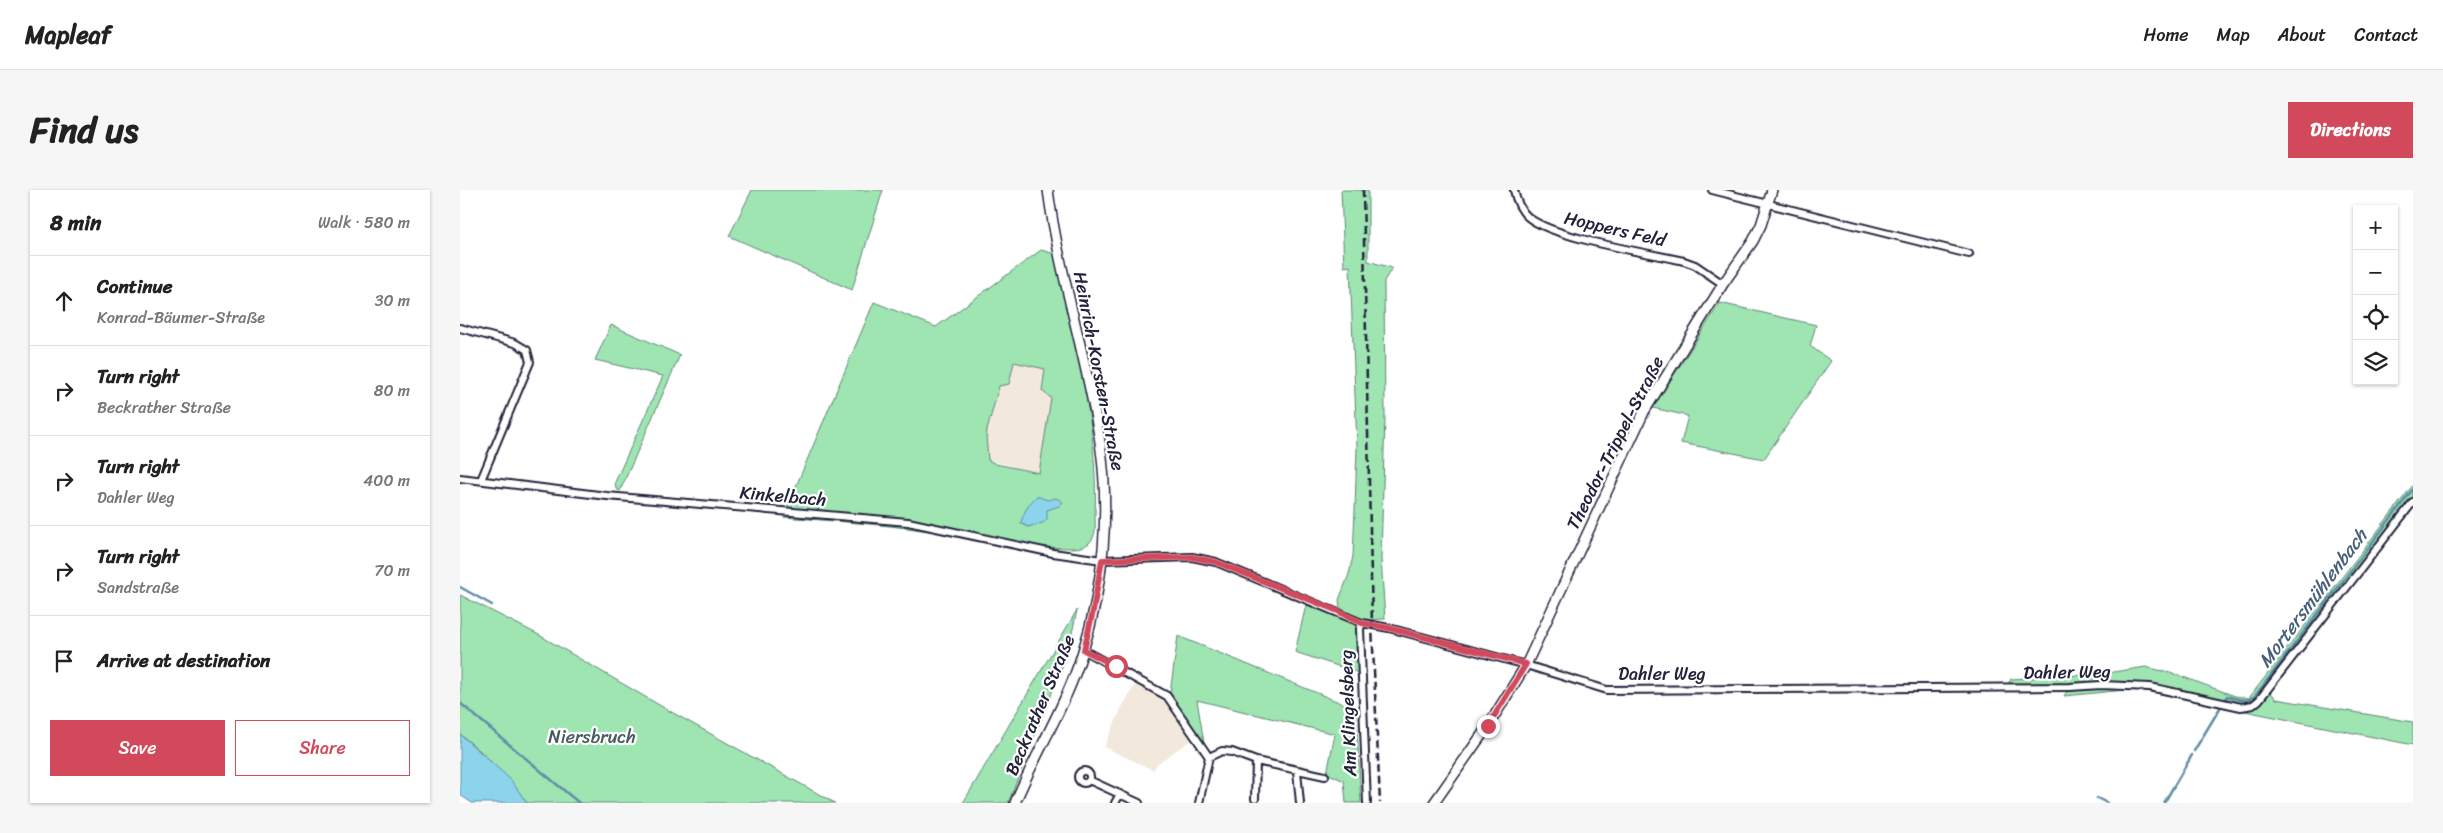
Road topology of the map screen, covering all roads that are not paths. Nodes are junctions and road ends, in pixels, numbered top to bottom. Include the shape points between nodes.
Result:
1 (1048, 190) edge
2 (1514, 190) edge
3 (1712, 190) edge
4 (1772, 190) edge
5 (1768, 205) junction
6 (1969, 254) dead end
7 (1722, 284) junction
8 (460, 328) edge
9 (460, 478) edge
10 (481, 480) junction
11 (2413, 502) edge
12 (1102, 560) junction
13 (1362, 623) junction
14 (1084, 650) junction
15 (1526, 664) junction
16 (1209, 757) junction
17 (1256, 761) junction
18 (1297, 771) junction
19 (1325, 776) dead end
20 (1089, 780) dead end
21 (1120, 794) junction
22 (1256, 799) dead end
23 (1015, 803) edge
24 (1116, 803) edge
25 (1140, 803) edge
26 (1199, 803) edge
27 (1300, 803) edge
28 (1368, 803) edge
29 (1434, 803) edge

1 - 12 main road, Heinrich-Korsten-Straße via 1100,441 1105,496
2 - 7 street, Hoppers Feld via 1526,216 1538,224 1558,232 1684,261
3 - 5 street
4 - 5 main road, Theodor-Trippel-Straße
5 - 6 street
5 - 7 main road, Theodor-Trippel-Straße via 1753,241
7 - 15 main road, Theodor-Trippel-Straße via 1644,412
8 - 10 street via 514,342 527,350 530,362
9 - 10 street, Kinkelbach
10 - 12 street, Kinkelbach via 607,496 908,522 1053,554
11 - 15 street, Dahler Weg via 2253,705 2242,707 2150,687 2101,685 1607,690
12 - 13 street, Dahler Weg via 1192,557 1216,562
12 - 14 main road, Beckrather Straße
13 - 15 street, Dahler Weg
13 - 28 street, Am Klingelsberg
14 - 16 street via 1168,696
14 - 23 main road, Beckrather Straße
15 - 29 main road, Theodor-Trippel-Straße via 1488,726
16 - 17 street via 1222,751
16 - 26 street
17 - 18 street
17 - 22 street
18 - 19 street
18 - 27 street
20 - 21 street
21 - 24 street
21 - 25 street

